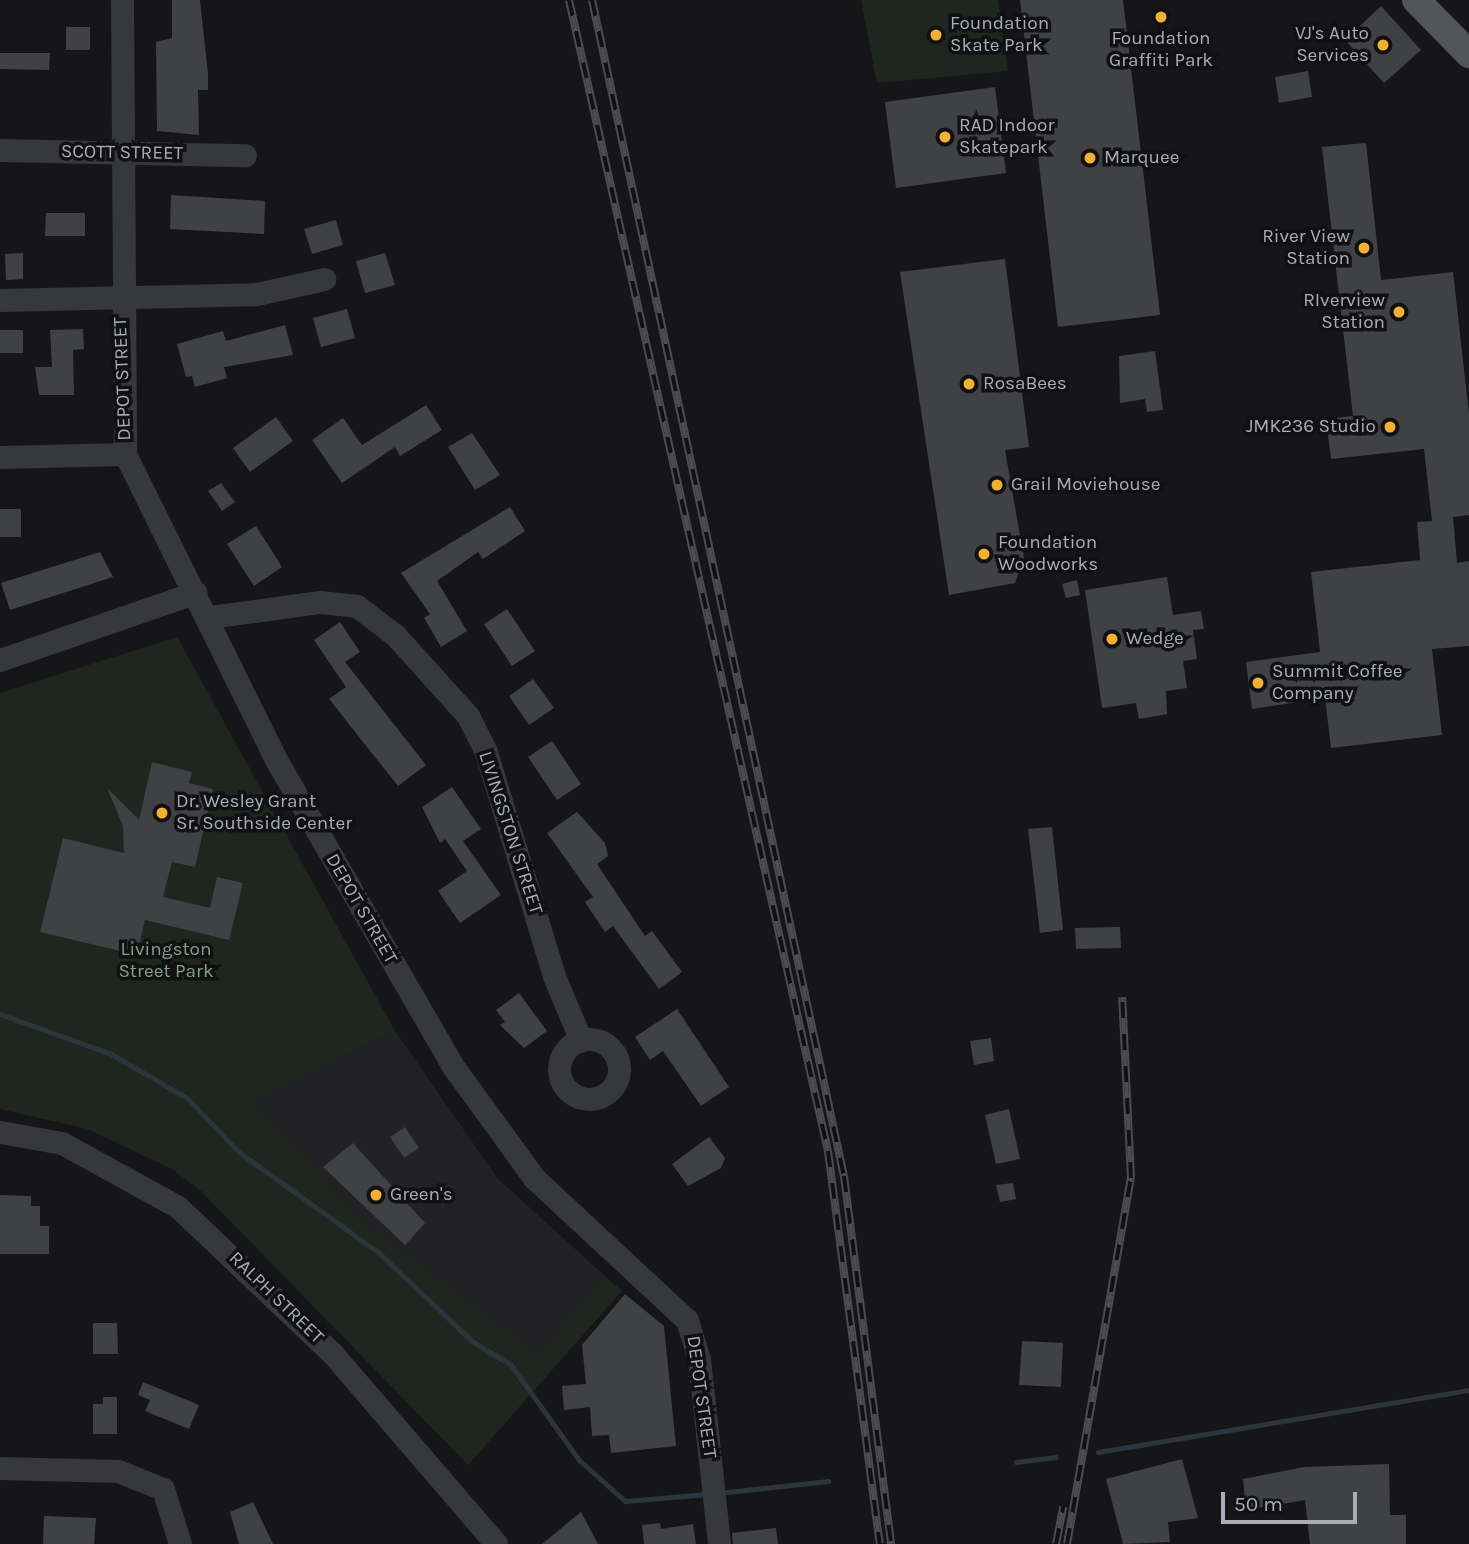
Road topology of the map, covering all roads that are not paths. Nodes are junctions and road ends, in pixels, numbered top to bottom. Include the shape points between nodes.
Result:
1 (122, 0) edge
2 (1416, 0) edge
3 (1469, 54) edge
4 (0, 150) edge
5 (118, 153) junction
6 (245, 155) dead end
7 (324, 279) dead end
8 (120, 299) junction
9 (0, 300) edge
10 (125, 454) junction
11 (0, 457) edge
12 (196, 592) junction
13 (210, 617) junction
14 (0, 660) edge
15 (581, 1041) dead end
16 (0, 1132) edge
17 (0, 1468) edge
18 (718, 1534) edge
19 (180, 1544) edge
20 (496, 1544) edge

1 - 5 street, DEPOT STREET
2 - 3 main road
4 - 5 street, SCOTT STREET
5 - 6 street, SCOTT STREET
5 - 8 street, DEPOT STREET
7 - 8 street via 257,294
8 - 9 street
8 - 10 street, DEPOT STREET
10 - 11 street
10 - 12 street, DEPOT STREET
12 - 13 street, DEPOT STREET
12 - 14 street
13 - 15 street, LIVINGSTON STREET via 320,602 357,606 396,636 468,716 486,752 554,976
13 - 18 street, DEPOT STREET via 282,770 500,1137 555,1200 688,1320 699,1359
16 - 20 street, RALPH STREET via 62,1143 178,1207 332,1353
17 - 19 street via 118,1471 163,1489

